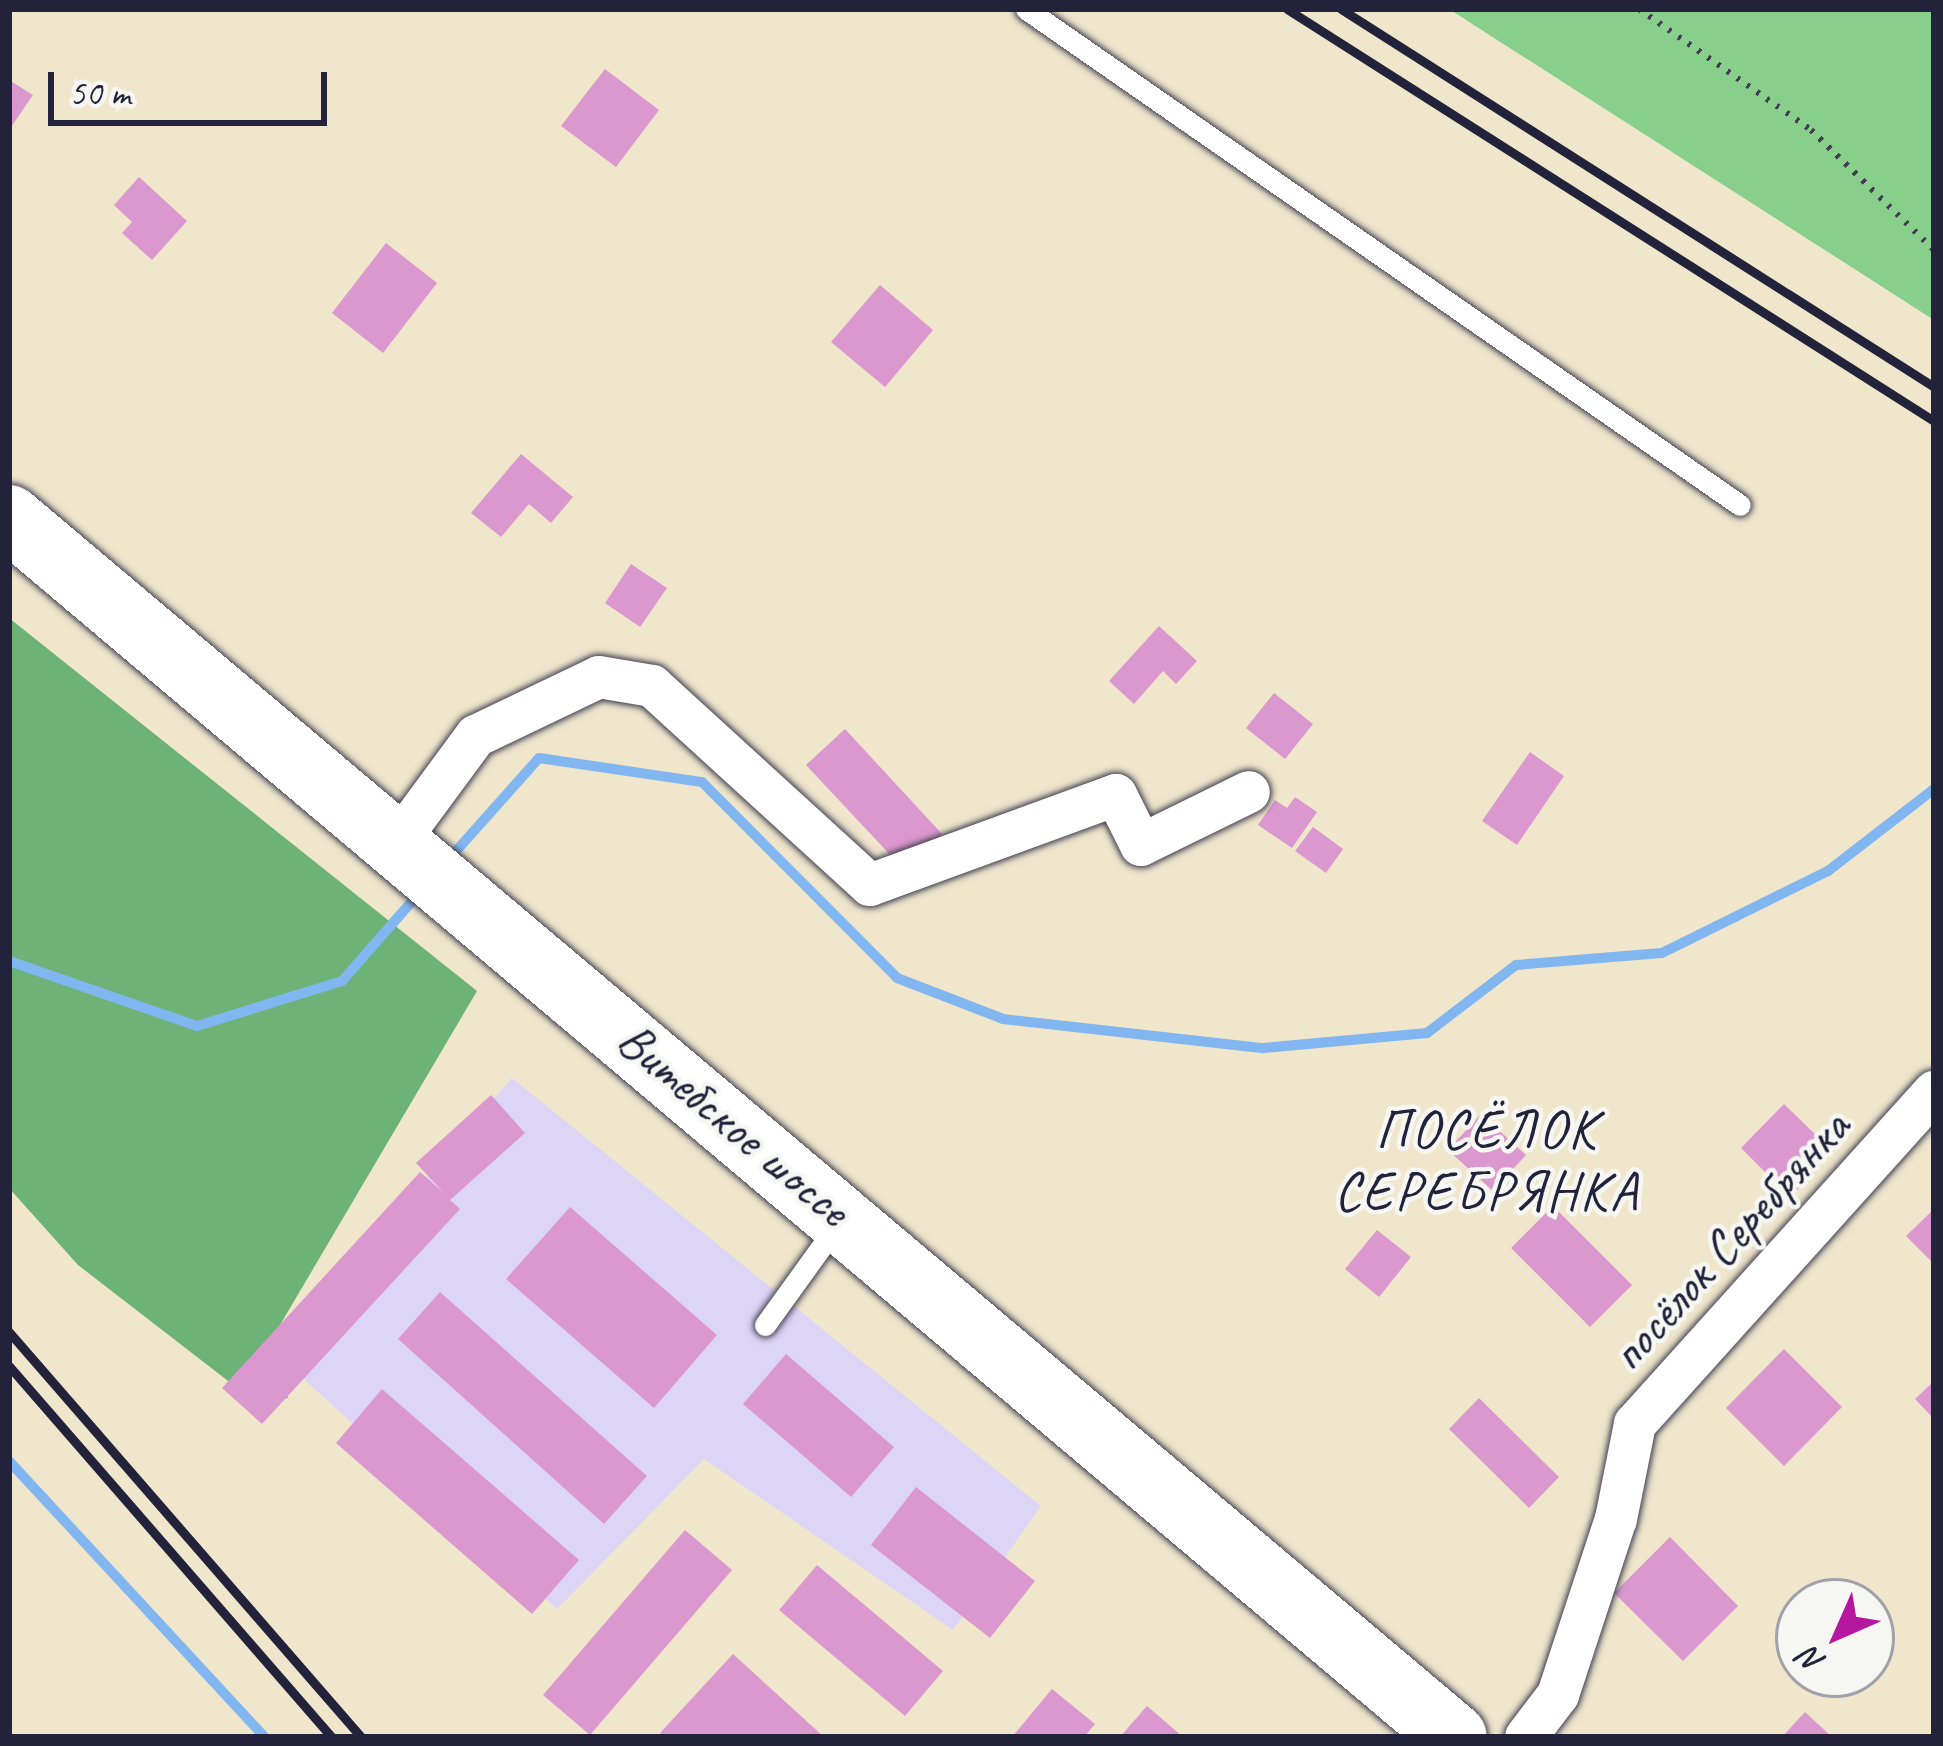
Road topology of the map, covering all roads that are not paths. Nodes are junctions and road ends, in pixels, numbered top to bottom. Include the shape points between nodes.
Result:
1 (1026, 9) edge
2 (1740, 505) dead end
3 (9, 518) edge
4 (1249, 792) dead end
5 (397, 843) junction
6 (1934, 1092) edge
7 (844, 1215) junction
8 (765, 1325) dead end
9 (1454, 1737) edge
10 (1526, 1737) edge

1 - 2 lane
3 - 5 main road, Витебское шоссе
4 - 5 street via 1142,845 1115,795 870,885 652,686 599,677 476,736
5 - 7 main road, Витебское шоссе
6 - 10 street, посёлок Серебрянка via 1635,1424 1616,1519 1558,1696
7 - 8 lane
7 - 9 main road, Витебское шоссе

